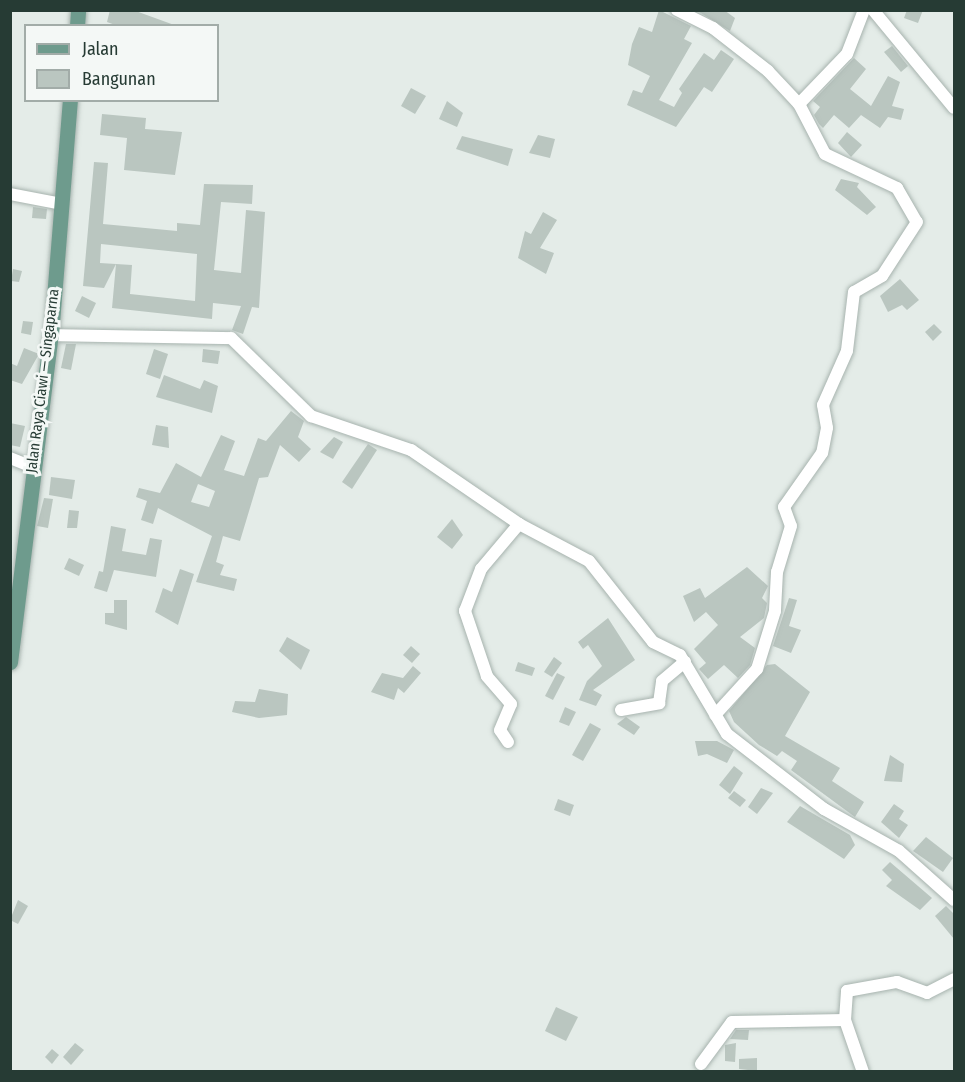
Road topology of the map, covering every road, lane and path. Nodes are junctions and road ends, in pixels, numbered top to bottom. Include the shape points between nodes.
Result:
1 (677, 10) edge
2 (864, 10) edge
3 (873, 10) edge
4 (70, 102) edge
5 (799, 104) junction
6 (954, 108) edge
7 (10, 194) edge
8 (62, 204) junction
9 (51, 335) junction
10 (10, 458) edge
11 (32, 467) junction
12 (519, 524) junction
13 (10, 662) edge
14 (685, 662) junction
15 (621, 710) dead end
16 (715, 715) junction
17 (508, 742) dead end
18 (954, 900) edge
19 (954, 979) edge
20 (845, 1020) junction
21 (701, 1064) dead end
22 (863, 1071) edge

1 - 5 street via 747,54
2 - 5 street via 851,48
3 - 6 street
4 - 8 main road, Jalan Raya Ciawi — Singaparna
5 - 16 street via 825,154 906,196 916,229 882,276 854,292 847,351 823,405 827,428 822,453 784,507 790,526 778,565 775,611 757,669
7 - 8 street
8 - 9 main road, Jalan Raya Ciawi — Singaparna
9 - 11 main road, Jalan Raya Ciawi — Singaparna
9 - 12 street via 231,338 310,416 411,450
10 - 11 street
11 - 13 main road, Jalan Raya Ciawi — Singaparna
12 - 14 street via 600,570 653,642
12 - 17 street via 481,569 465,611 487,676 511,704 500,730
14 - 15 street via 662,681 659,703
14 - 16 street
16 - 18 street via 727,734 796,790 881,838
19 - 20 street via 927,993 897,982 847,991
20 - 21 street via 737,1020 726,1025
20 - 22 street

